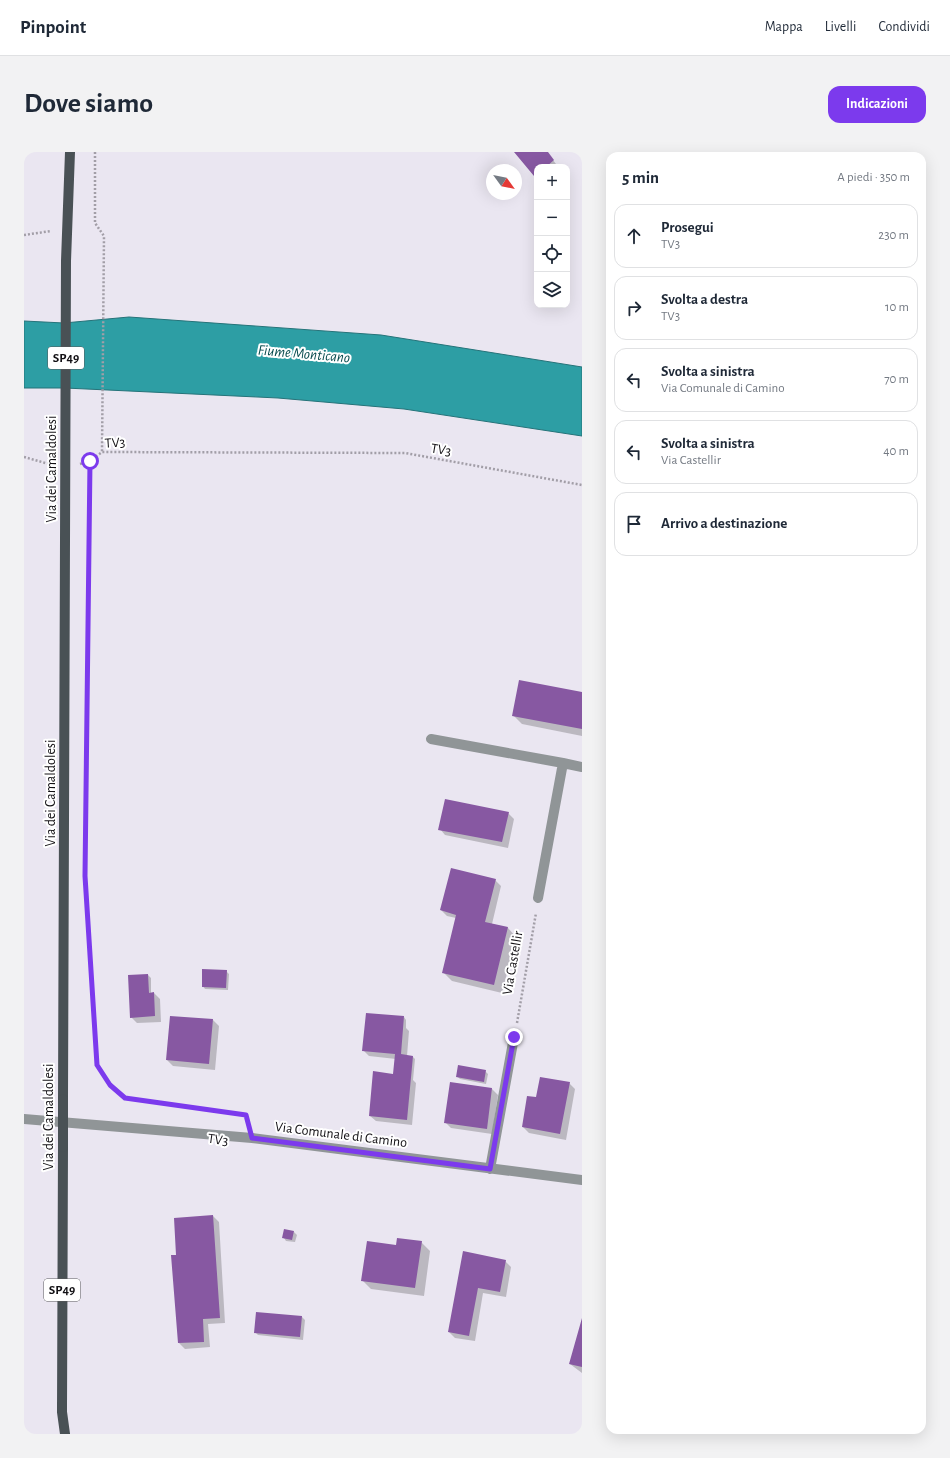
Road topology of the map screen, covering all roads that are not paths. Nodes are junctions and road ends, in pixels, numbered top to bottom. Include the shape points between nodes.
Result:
1 (70, 152) edge
2 (431, 739) dead end
3 (563, 763) junction
4 (582, 767) edge
5 (538, 898) road end
6 (514, 1037) road end
7 (24, 1119) edge
8 (490, 1169) junction
9 (582, 1180) edge
10 (65, 1434) edge

1 - 10 main road, Via dei Camaldolesi / SP49, bridge via 66,261 65,454 62,1412
2 - 3 street
3 - 4 street
3 - 5 street
6 - 8 street
7 - 8 street, Via Comunale di Camino via 252,1138
8 - 9 street, Via Comunale di Camino

